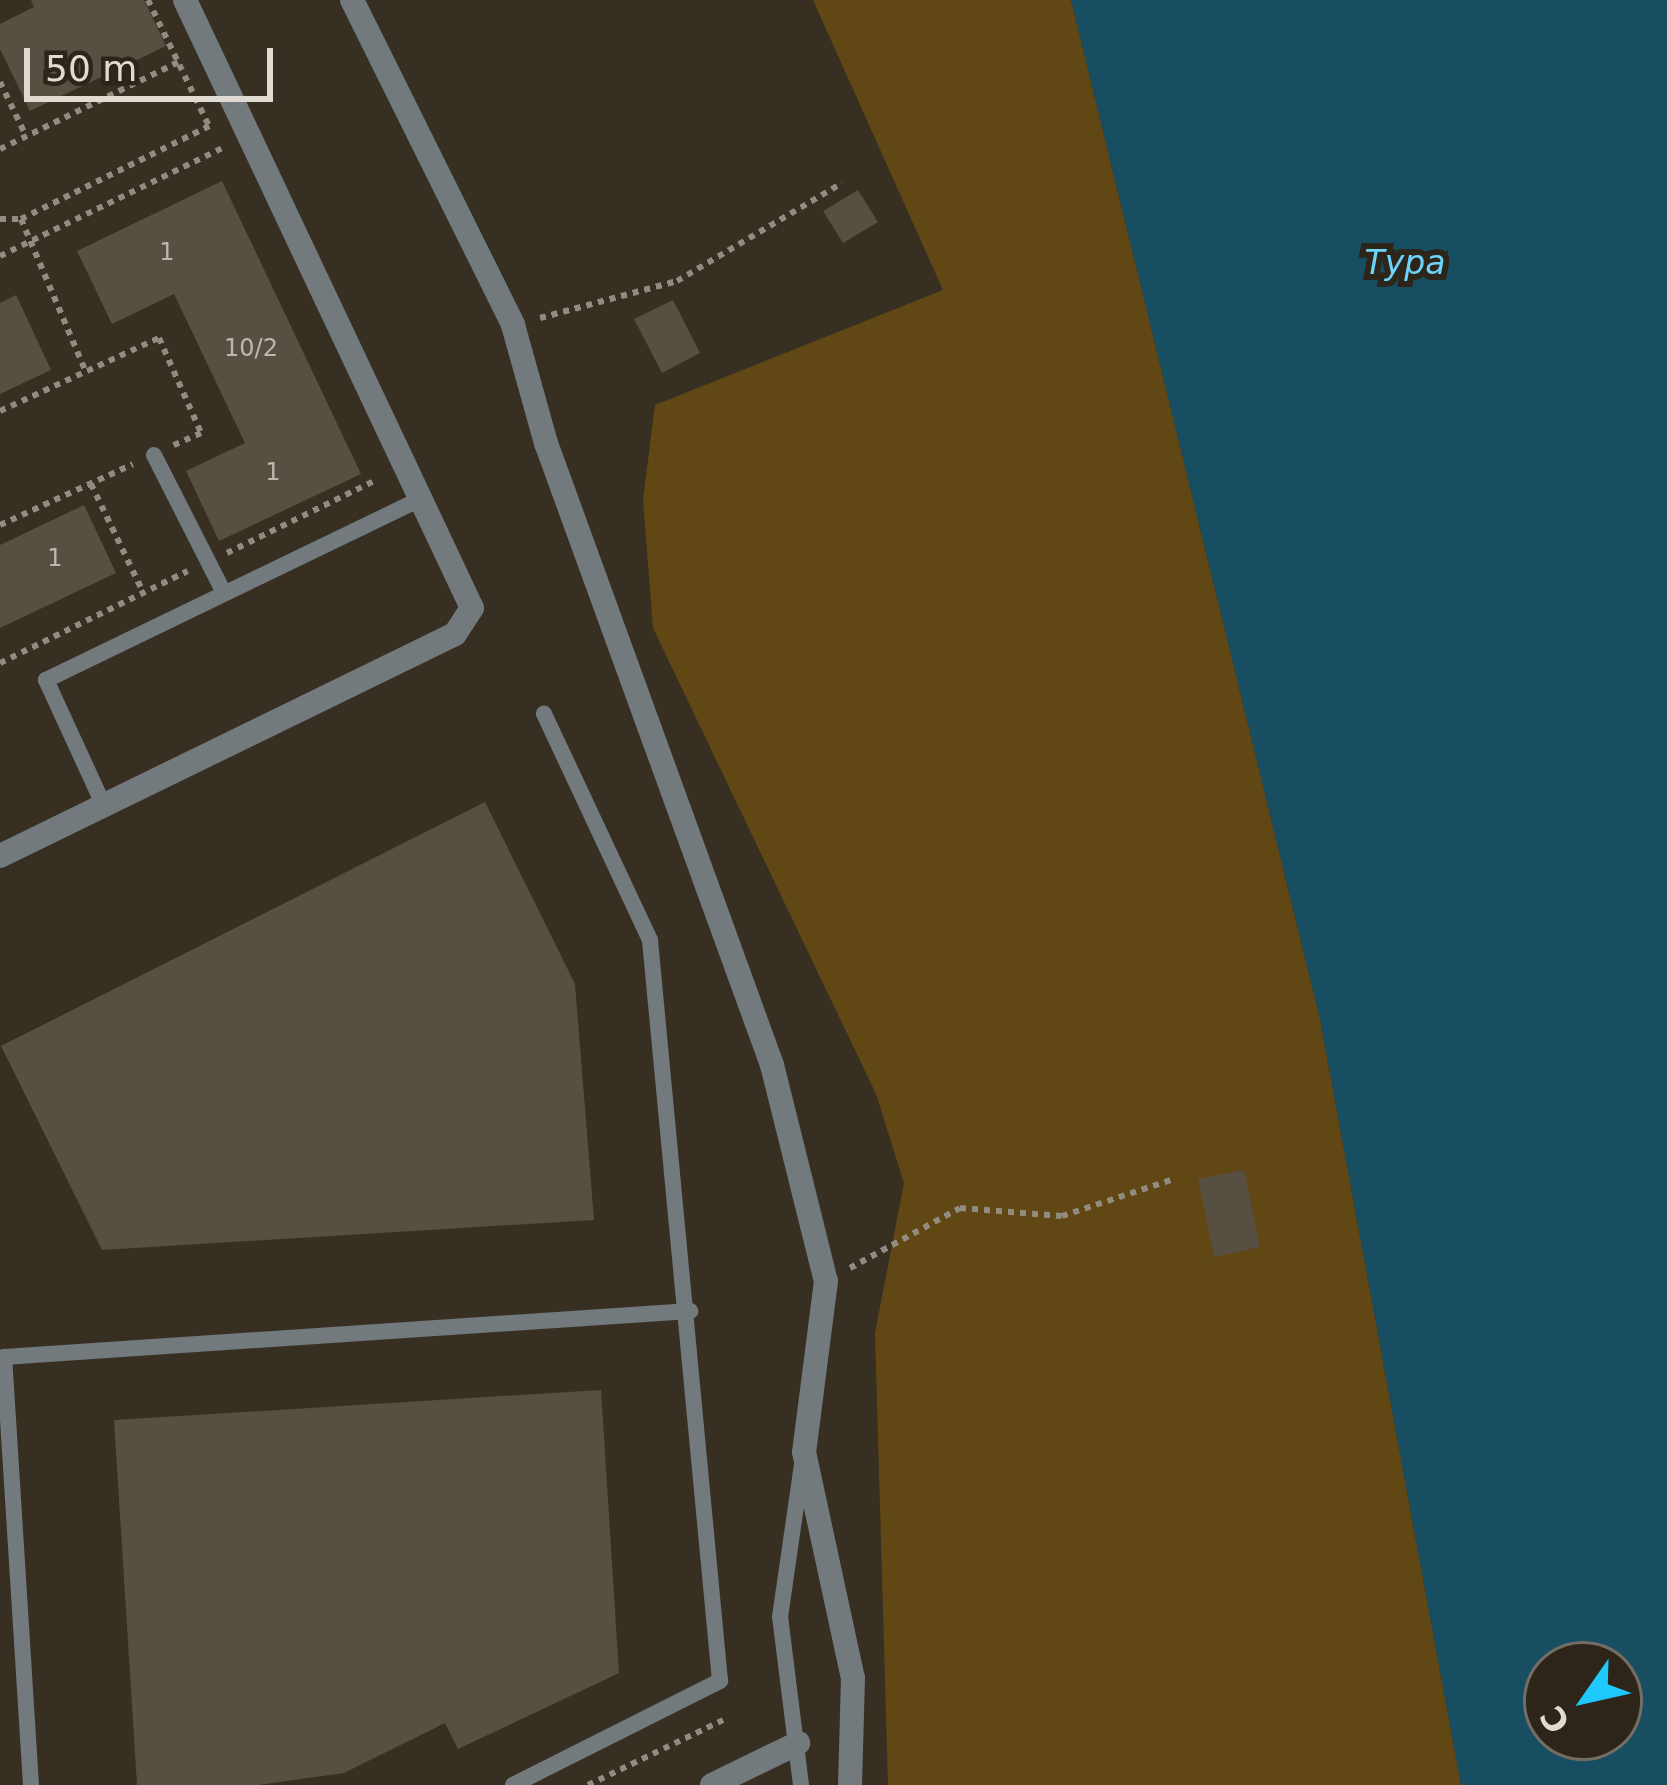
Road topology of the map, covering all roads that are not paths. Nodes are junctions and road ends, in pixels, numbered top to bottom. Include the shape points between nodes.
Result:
1 (185, 0) edge
2 (352, 0) edge
3 (154, 455) road end
4 (422, 498) junction
5 (224, 592) junction
6 (544, 714) dead end
7 (104, 806) junction
8 (0, 856) edge
9 (690, 1311) junction
10 (804, 1452) junction
11 (798, 1743) junction
12 (32, 1785) edge
13 (513, 1785) edge
14 (712, 1785) edge
15 (801, 1785) edge
16 (850, 1785) edge

1 - 4 street
2 - 10 street via 513,325 546,442 772,1065 826,1282
3 - 5 lane
4 - 5 lane
4 - 7 street via 472,608 455,634
5 - 7 lane via 46,680
6 - 9 lane via 650,940
7 - 8 street
9 - 12 lane via 4,1357
9 - 13 lane via 720,1681
10 - 11 lane via 780,1617
10 - 16 street via 853,1678
11 - 14 street
11 - 15 lane

